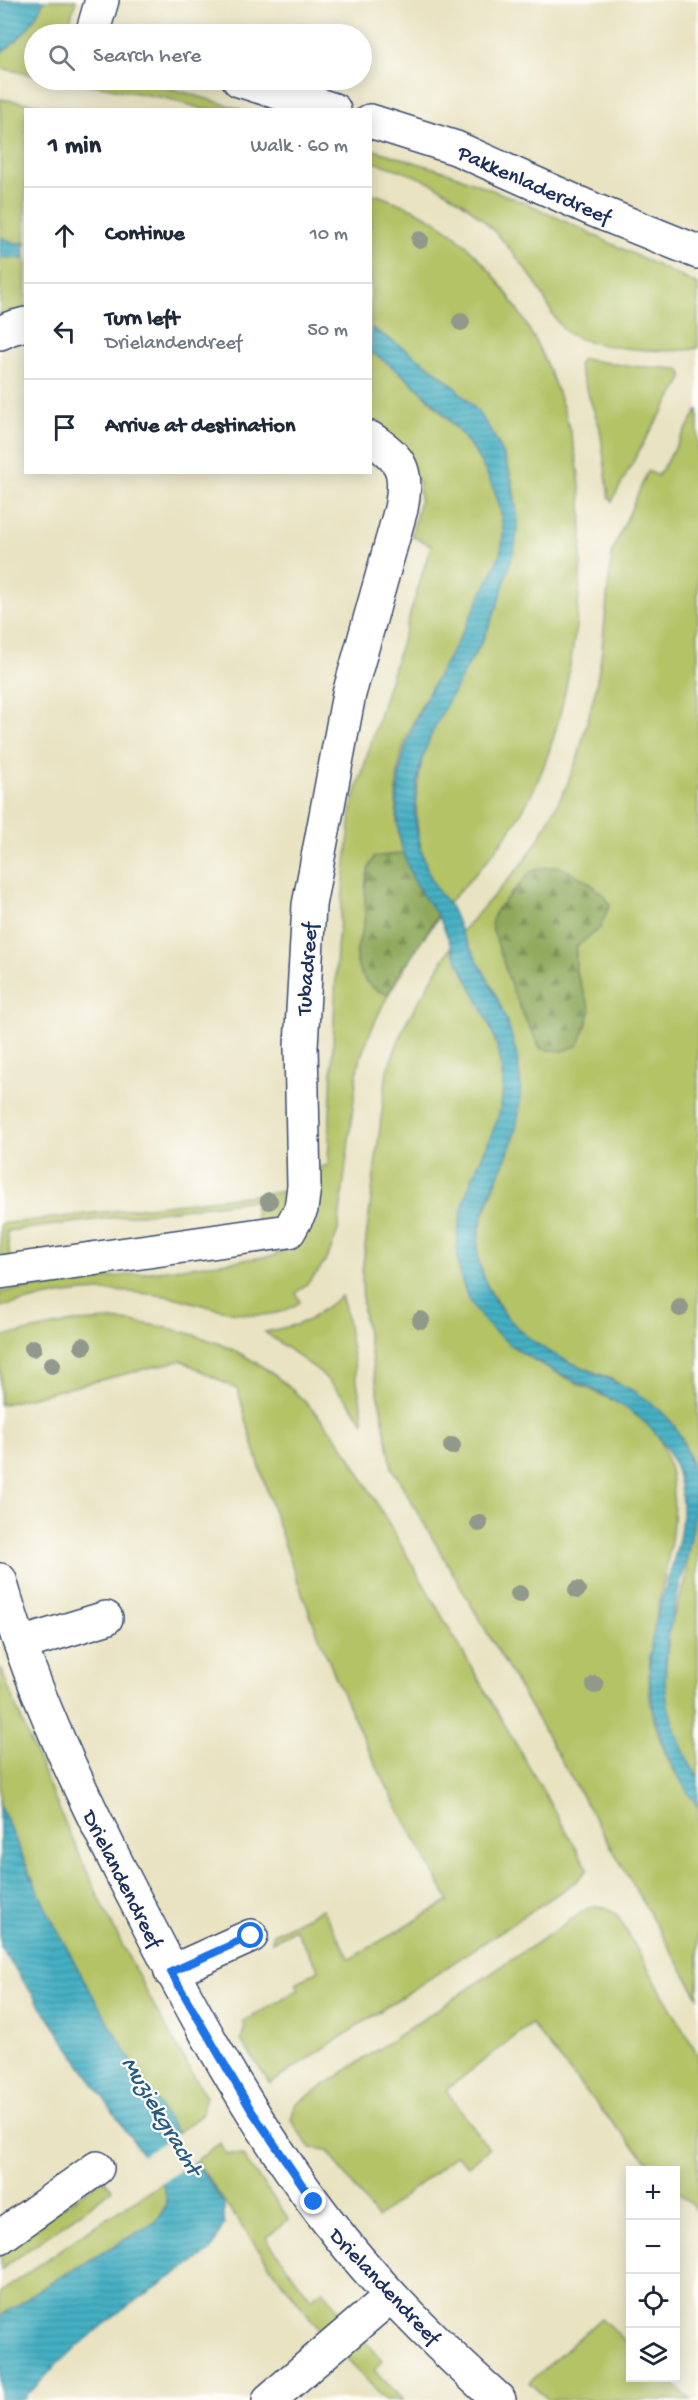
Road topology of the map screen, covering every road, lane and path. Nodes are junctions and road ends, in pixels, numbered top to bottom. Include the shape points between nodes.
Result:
1 (102, 0) edge
2 (95, 24) edge
3 (271, 90) edge
4 (328, 108) edge
5 (372, 122) edge
6 (698, 252) edge
7 (24, 325) edge
8 (0, 333) edge
9 (372, 439) edge
10 (0, 1272) edge
11 (0, 1580) edge
12 (106, 1618) dead end
13 (21, 1644) junction
14 (251, 1936) dead end
15 (171, 1972) junction
16 (97, 2168) dead end
17 (0, 2237) edge
18 (390, 2296) junction
19 (269, 2400) edge
20 (499, 2400) edge

1 - 2 street
3 - 4 street
5 - 6 street, Pakkenladerdreef via 456,148
7 - 8 street
9 - 10 street, Tubadreef via 388,450 402,468 406,485 350,694 309,905 301,1046 301,1209 289,1231
11 - 13 street, Drielandendreef
12 - 13 street
13 - 15 street, Drielandendreef via 75,1780
14 - 15 street
15 - 18 street, Drielandendreef via 251,2110 327,2220
16 - 17 street
18 - 19 street
18 - 20 street, Drielandendreef

